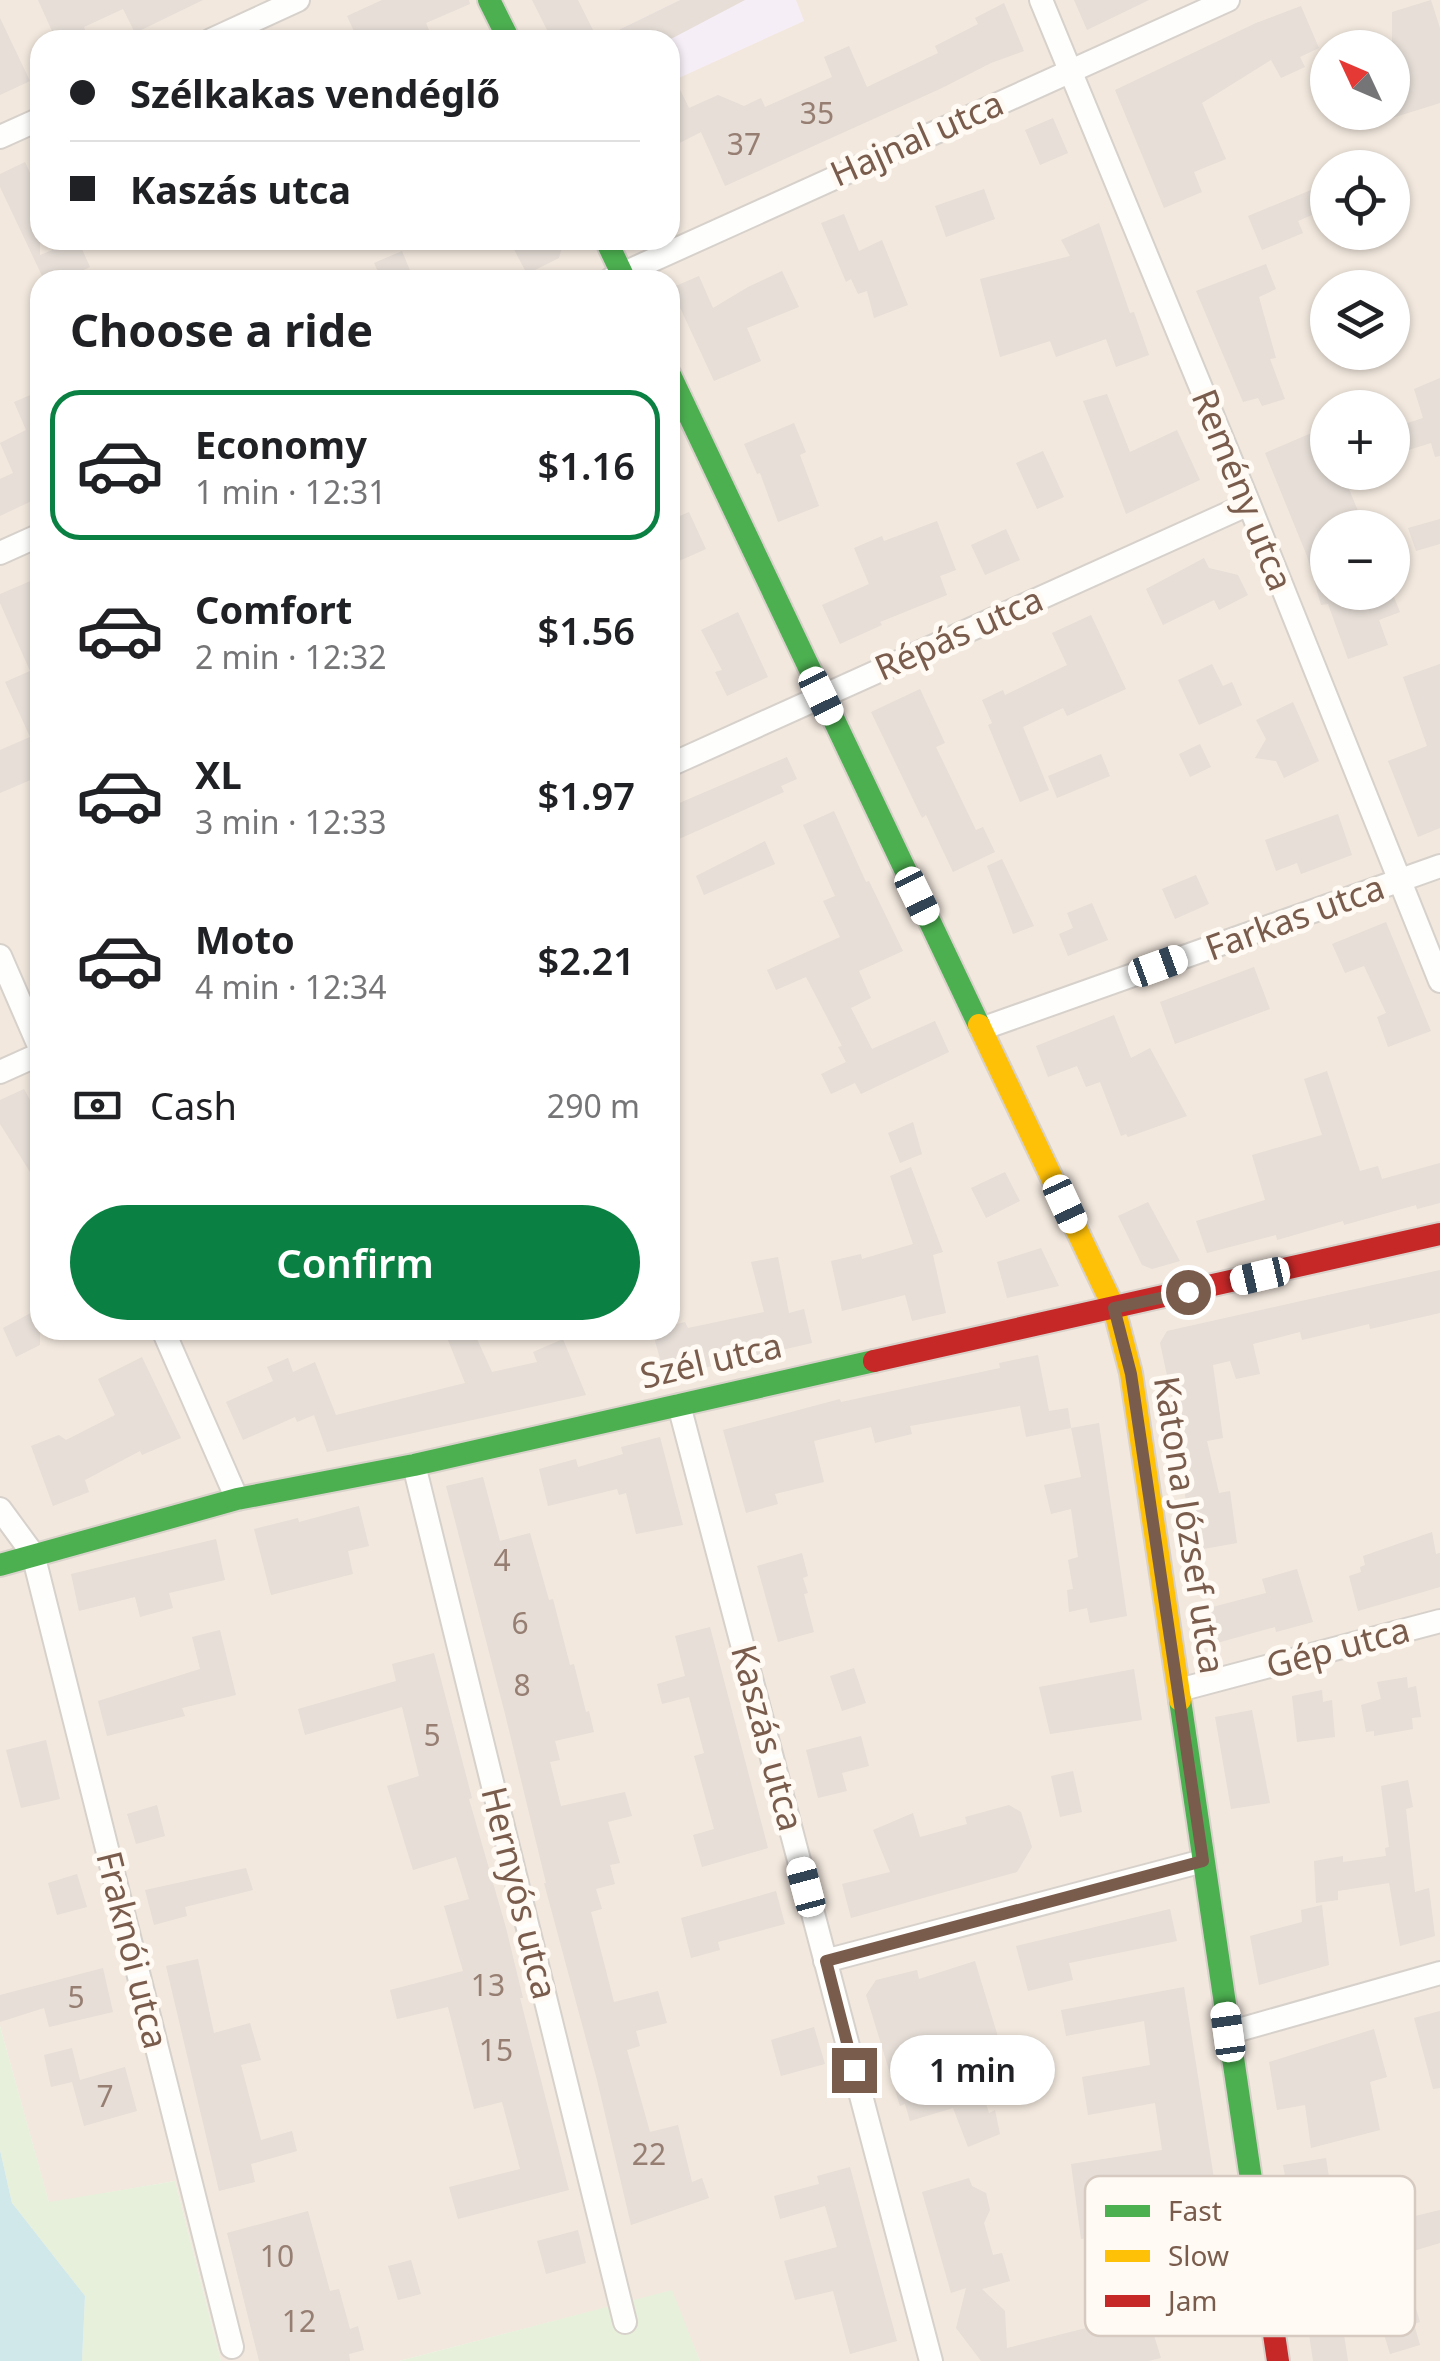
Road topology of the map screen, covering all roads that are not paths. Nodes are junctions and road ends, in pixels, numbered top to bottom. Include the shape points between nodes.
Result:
1 (298, 0) edge
2 (489, 0) edge
3 (1041, 0) edge
4 (1228, 0) edge
5 (233, 30) edge
6 (504, 30) edge
7 (1070, 70) junction
8 (30, 124) edge
9 (0, 137) edge
10 (680, 249) edge
11 (679, 250) edge
12 (635, 270) edge
13 (680, 397) edge
14 (1249, 504) junction
15 (30, 540) edge
16 (0, 553) edge
17 (821, 696) junction
18 (680, 760) edge
19 (1440, 866) edge
20 (1398, 881) junction
21 (0, 956) edge
22 (1440, 981) edge
23 (30, 1027) edge
24 (981, 1029) junction
25 (30, 1056) edge
26 (0, 1072) edge
27 (1440, 1234) edge
28 (1114, 1308) junction
29 (167, 1340) edge
30 (679, 1404) junction
31 (414, 1464) junction
32 (237, 1499) junction
33 (0, 1509) edge
34 (32, 1554) junction
35 (0, 1565) edge
36 (1440, 1621) edge
37 (1178, 1690) junction
38 (1203, 1861) junction
39 (826, 1961) junction
40 (1440, 1972) edge
41 (1228, 2032) junction
42 (1250, 2176) edge
43 (625, 2322) dead end
44 (1274, 2336) edge
45 (232, 2346) dead end
46 (931, 2361) edge
47 (1278, 2361) edge

1 - 5 street
2 - 6 street
3 - 7 street, Remény utca
4 - 7 street, Hajnal utca
7 - 10 street, Hajnal utca
7 - 14 street, Remény utca
8 - 9 street
11 - 12 street, Hajnal utca
13 - 17 street, Katona József utca
14 - 17 street, Répás utca
14 - 20 street, Remény utca
15 - 16 street
17 - 18 street, Répás utca
17 - 24 street, Katona József utca
19 - 20 street, Farkas utca
20 - 22 street, Remény utca
20 - 24 street, Farkas utca
21 - 23 street
24 - 28 street, Katona József utca
25 - 26 street
27 - 28 street, Szél utca
28 - 30 street, Szél utca
28 - 37 street, Katona József utca via 1131,1374
29 - 32 street
30 - 31 street, Szél utca
30 - 39 street, Kaszás utca
31 - 32 street, Szél utca
31 - 43 street, Hernyós utca
32 - 34 street, Szél utca
33 - 34 street
34 - 35 street, Szél utca
34 - 45 street, Fraknói utca
36 - 37 street, Gép utca
37 - 38 street, Katona József utca
38 - 39 street
38 - 41 street, Katona József utca
39 - 46 street, Kaszás utca
40 - 41 street
41 - 42 street, Katona József utca
44 - 47 street, Katona József utca

